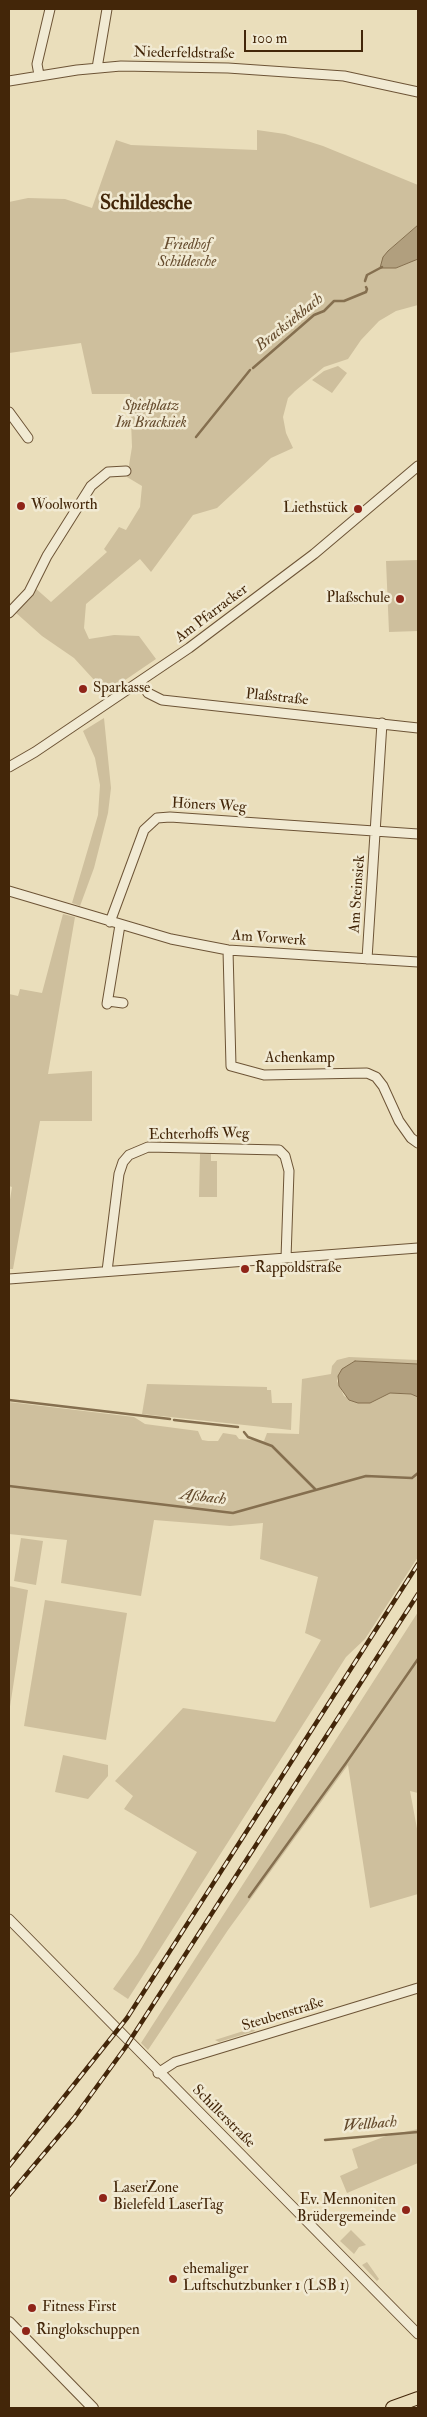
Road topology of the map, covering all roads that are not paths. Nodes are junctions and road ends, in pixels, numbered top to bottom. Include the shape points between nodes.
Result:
1 (50, 9) edge
2 (107, 9) edge
3 (97, 68) junction
4 (39, 75) junction
5 (9, 81) edge
6 (418, 92) edge
7 (9, 412) edge
8 (28, 438) dead end
9 (418, 466) edge
10 (126, 471) dead end
11 (9, 613) edge
12 (140, 682) junction
13 (382, 723) junction
14 (418, 728) edge
15 (9, 766) edge
16 (375, 831) junction
17 (418, 834) edge
18 (9, 891) edge
19 (110, 922) junction
20 (120, 925) junction
21 (228, 950) junction
22 (367, 959) junction
23 (418, 962) edge
24 (123, 1003) dead end
25 (418, 1143) edge
26 (418, 1248) edge
27 (286, 1258) junction
28 (107, 1271) junction
29 (9, 1279) edge
30 (9, 1919) edge
31 (418, 1988) edge
32 (158, 2073) junction
33 (9, 2322) edge
34 (418, 2334) edge
35 (418, 2399) edge
36 (93, 2408) edge
37 (393, 2408) edge

1 - 4 street via 37,64
2 - 3 street
3 - 4 street, Niederfeldstraße
3 - 6 street, Niederfeldstraße via 279,70 344,76
4 - 5 street, Niederfeldstraße
7 - 8 street
9 - 12 street, Am Pfarracker via 314,554
10 - 11 street via 108,472 91,486 47,556 29,592
12 - 13 street, Plaßstraße via 148,694 162,700
12 - 15 street, Am Pfarracker
13 - 14 street, Plaßstraße
13 - 16 street, Am Steinsiek
16 - 17 street
16 - 19 street, Höners Weg via 157,818 144,830
16 - 22 street, Am Steinsiek
18 - 19 street, Am Vorwerk
19 - 20 street, Am Vorwerk
20 - 21 street, Am Vorwerk
20 - 24 street via 108,1003
21 - 22 street, Am Vorwerk
21 - 25 street, Achenkamp via 230,1066 264,1075 367,1073 376,1077 383,1086 399,1121
22 - 23 street, Am Vorwerk
26 - 27 street
27 - 28 street
27 - 28 street, Echterhoffs Weg via 289,1171 285,1156 279,1150 148,1147 129,1155 119,1174
28 - 29 street
30 - 32 street, Schillerstraße
31 - 32 street, Steubenstraße via 175,2062
32 - 34 street, Schillerstraße
33 - 36 street
35 - 37 main road

